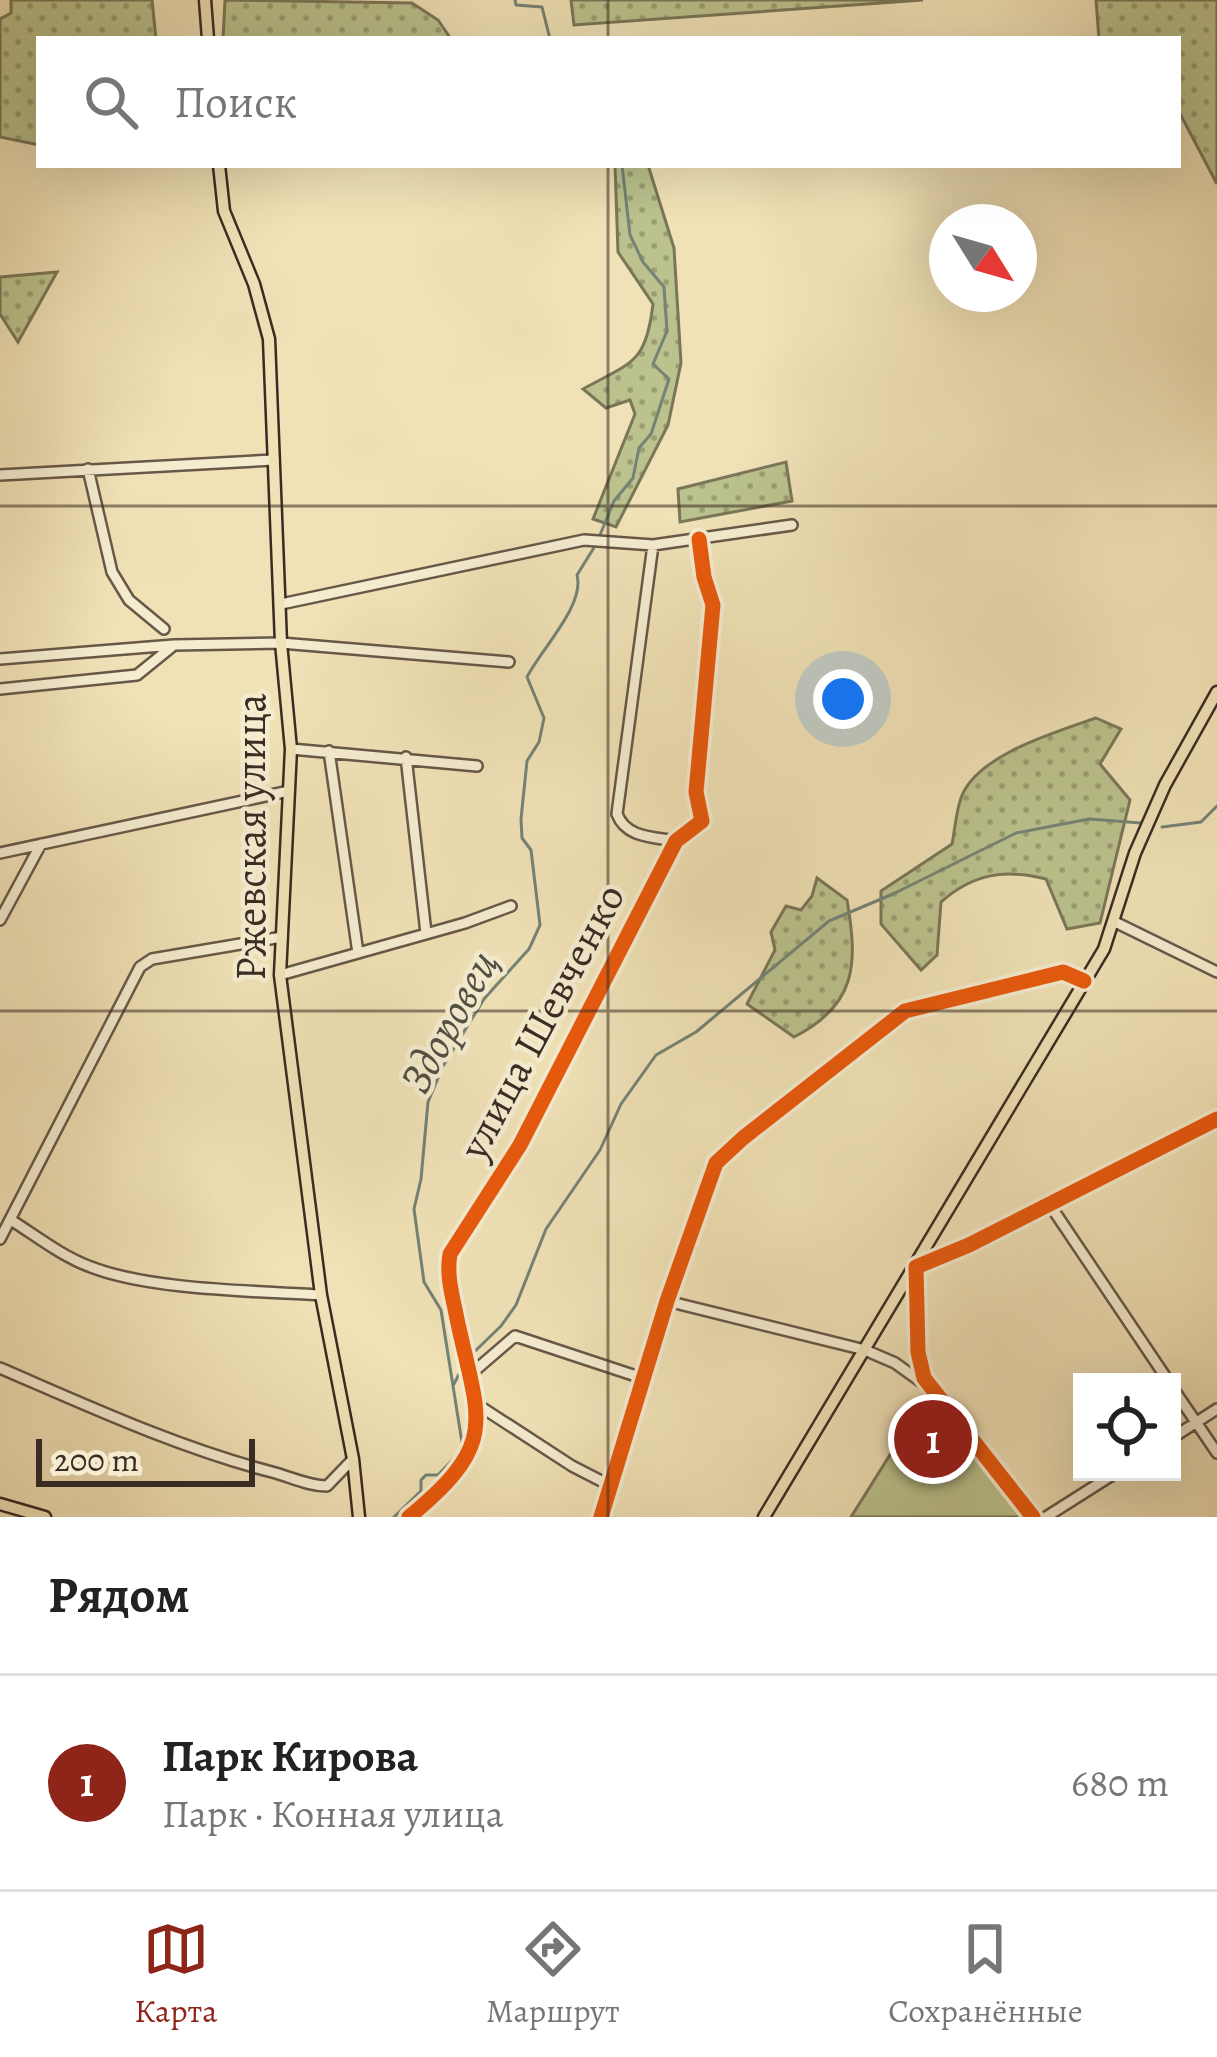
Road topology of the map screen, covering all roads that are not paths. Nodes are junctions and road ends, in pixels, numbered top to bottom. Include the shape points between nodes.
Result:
1 (205, 0) edge
2 (208, 36) edge
3 (219, 168) edge
4 (274, 460) junction
5 (88, 470) junction
6 (0, 475) edge
7 (792, 525) dead end
8 (700, 538) junction
9 (653, 545) junction
10 (281, 604) junction
11 (164, 629) dead end
12 (280, 644) junction
13 (174, 645) junction
14 (0, 657) edge
15 (509, 662) dead end
16 (0, 689) edge
17 (1217, 692) edge
18 (291, 749) junction
19 (329, 751) junction
20 (406, 757) junction
21 (477, 766) dead end
22 (289, 791) junction
23 (676, 841) junction
24 (41, 844) junction
25 (0, 853) edge
26 (511, 906) dead end
27 (0, 920) edge
28 (1115, 922) junction
29 (426, 933) junction
30 (282, 937) junction
31 (358, 953) junction
32 (1217, 972) edge
33 (280, 975) junction
34 (1084, 981) junction
35 (1217, 1119) edge
36 (1049, 1204) junction
37 (11, 1220) junction
38 (0, 1239) edge
39 (916, 1267) junction
40 (321, 1295) junction
41 (899, 1295) junction
42 (915, 1298) junction
43 (667, 1300) junction
44 (865, 1350) junction
45 (919, 1352) junction
46 (895, 1363) junction
47 (0, 1368) edge
48 (472, 1373) junction
49 (1163, 1373) edge
50 (645, 1379) junction
51 (930, 1388) junction
52 (1181, 1400) edge
53 (477, 1404) junction
54 (1217, 1409) edge
55 (1196, 1423) junction
56 (1181, 1432) edge
57 (1217, 1453) edge
58 (353, 1460) junction
59 (1103, 1481) edge
60 (611, 1486) junction
61 (0, 1504) edge
62 (358, 1516) edge
63 (45, 1517) edge
64 (409, 1517) edge
65 (601, 1517) edge
66 (764, 1517) edge
67 (1034, 1517) edge
68 (1046, 1517) edge

1 - 2 main road
3 - 4 main road, Ржевская улица via 224,212 266,320
4 - 5 street
4 - 10 main road, Ржевская улица
5 - 6 street
5 - 11 street via 112,572 129,600
7 - 8 street
8 - 9 street
8 - 23 street, улица Шевченко via 713,605 696,792 702,821
9 - 10 street via 584,539
9 - 23 street via 617,814 636,835
10 - 12 main road, Ржевская улица
12 - 13 street
12 - 15 street
12 - 18 main road, Ржевская улица
13 - 14 street
13 - 16 street via 137,675
17 - 28 main road via 1159,800
18 - 19 street
18 - 22 main road, Ржевская улица
19 - 20 street
19 - 31 street
20 - 21 street
20 - 29 street
22 - 24 street
22 - 30 main road, Ржевская улица
23 - 48 street, улица Шевченко via 520,1144 450,1254 447,1271
24 - 25 street
24 - 27 street
26 - 29 street
28 - 32 street
28 - 34 main road
29 - 31 street
30 - 33 main road, Ржевская улица
30 - 37 street via 152,959 140,968
31 - 33 street
33 - 40 main road, Ржевская улица
34 - 39 main road
34 - 43 street via 1063,972 905,1011 716,1163
35 - 36 street
36 - 39 street
36 - 49 street
37 - 38 street
37 - 40 street via 110,1274
39 - 41 main road
39 - 42 street
40 - 58 main road, Ржевская улица
41 - 42 street
41 - 44 main road
42 - 45 street
43 - 44 street
43 - 50 street
44 - 46 street
44 - 66 main road
45 - 46 street
45 - 51 street
46 - 51 street
47 - 58 street via 308,1484 327,1486
48 - 50 street via 515,1336
48 - 53 street, улица Шевченко
50 - 60 street
51 - 67 street
52 - 55 street
53 - 60 street
53 - 64 street, улица Шевченко via 463,1466
54 - 55 street
55 - 56 street
55 - 57 street
58 - 62 main road, Ржевская улица
59 - 68 street
60 - 65 street
61 - 63 main road

